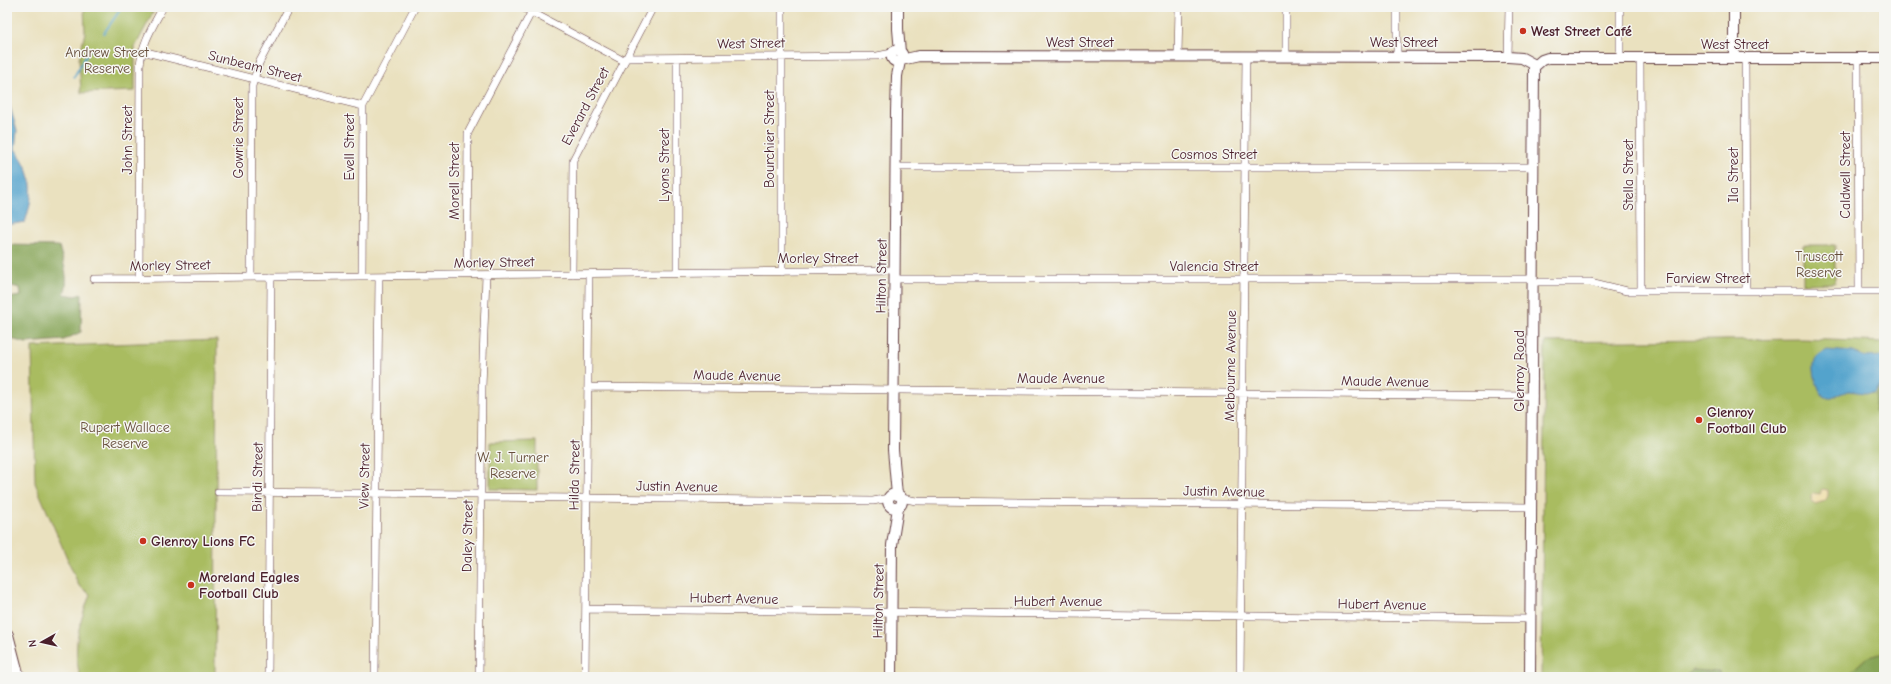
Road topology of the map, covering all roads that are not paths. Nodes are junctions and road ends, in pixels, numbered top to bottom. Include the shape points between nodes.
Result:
1 (163, 7) edge
2 (289, 7) edge
3 (415, 7) edge
4 (522, 7) edge
5 (653, 7) edge
6 (782, 7) edge
7 (898, 7) edge
8 (1179, 7) edge
9 (1286, 7) edge
10 (1398, 7) edge
11 (1509, 7) edge
12 (1620, 7) edge
13 (1734, 7) edge
14 (533, 10) edge
15 (142, 51) junction
16 (897, 56) junction
17 (1178, 56) junction
18 (1246, 56) junction
19 (1286, 56) junction
20 (1397, 56) junction
21 (782, 57) junction
22 (1508, 57) junction
23 (677, 58) junction
24 (1640, 58) junction
25 (1734, 58) junction
26 (1745, 58) junction
27 (1858, 58) junction
28 (1884, 58) edge
29 (1620, 59) junction
30 (625, 60) junction
31 (1535, 65) junction
32 (253, 79) junction
33 (363, 106) junction
34 (1245, 167) junction
35 (1532, 167) junction
36 (896, 168) junction
37 (782, 272) junction
38 (677, 273) junction
39 (572, 274) junction
40 (589, 274) junction
41 (467, 275) junction
42 (486, 275) junction
43 (895, 275) junction
44 (362, 276) junction
45 (379, 276) junction
46 (251, 277) junction
47 (271, 277) junction
48 (94, 279) dead end
49 (139, 279) junction
50 (1244, 279) junction
51 (1533, 280) junction
52 (1641, 291) junction
53 (1746, 291) junction
54 (1859, 291) junction
55 (1884, 291) edge
56 (588, 387) junction
57 (894, 390) junction
58 (1243, 393) junction
59 (1533, 396) junction
60 (218, 492) dead end
61 (270, 492) junction
62 (376, 494) junction
63 (481, 495) junction
64 (587, 498) junction
65 (895, 501) junction
66 (1242, 504) junction
67 (1531, 507) junction
68 (586, 609) junction
69 (892, 612) junction
70 (1241, 616) junction
71 (1530, 619) junction
72 (7, 636) edge
73 (18, 677) edge
74 (268, 677) edge
75 (374, 677) edge
76 (479, 677) edge
77 (585, 677) edge
78 (891, 677) edge
79 (1240, 677) edge
80 (1530, 677) edge

1 - 15 street, John Street
2 - 32 street, Gowrie Street
3 - 33 street, Evell Street
4 - 14 street, West Street
5 - 30 street, Everard Street
6 - 21 street, Bourchier Street
7 - 16 street, Hilton Street
8 - 17 street
9 - 19 street
10 - 20 street
11 - 22 street
12 - 29 street
13 - 25 street
14 - 30 street, West Street
14 - 41 street, Morell Street via 468,133
15 - 32 street, Sunbeam Street
15 - 49 street, John Street
16 - 17 street, West Street
16 - 21 street, West Street
16 - 36 street, Hilton Street
17 - 18 street, West Street
18 - 19 street, West Street
18 - 34 street, Melbourne Avenue
19 - 20 street, West Street
20 - 22 street, West Street
21 - 23 street, West Street
21 - 37 street, Bourchier Street
22 - 31 street, West Street via 1522,58
23 - 30 street, West Street
23 - 38 street, Lyons Street
24 - 25 street, West Street
24 - 29 street, West Street
24 - 52 street, Stella Street
25 - 26 street, West Street
26 - 27 street, West Street
26 - 53 street, Ila Street
27 - 28 street, West Street
27 - 54 street, Caldwell Street
29 - 31 street, West Street via 1548,58
30 - 39 street, Everard Street via 573,160
31 - 35 street, Glenroy Road
32 - 33 street, Sunbeam Street
32 - 46 street, Gowrie Street
33 - 44 street, Evell Street
34 - 35 street, Cosmos Street
34 - 36 street, Cosmos Street
34 - 50 street, Melbourne Avenue
35 - 51 street, Glenroy Road
36 - 43 street, Hilton Street
37 - 38 street, Morley Street
37 - 43 street, Morley Street
38 - 40 street, Morley Street
39 - 40 street, Morley Street
39 - 42 street, Morley Street
40 - 56 street, Hilda Street
41 - 42 street, Morley Street
41 - 45 street, Morley Street
42 - 63 street, Daley Street
43 - 50 street, Valencia Street
43 - 57 street, Hilton Street
44 - 45 street, Morley Street
44 - 47 street, Morley Street
45 - 62 street, View Street
46 - 47 street, Morley Street
46 - 49 street, Morley Street
47 - 61 street, Bindi Street
48 - 49 street, Morley Street
50 - 51 street, Valencia Street
50 - 58 street, Melbourne Avenue
51 - 52 street, Farview Street via 1590,282 1628,291
51 - 59 street, Glenroy Road
52 - 53 street, Farview Street
53 - 54 street, Farview Street
54 - 55 street, Farview Street
56 - 57 street, Maude Avenue
56 - 64 street, Hilda Street
57 - 58 street, Maude Avenue
57 - 65 street, Hilton Street
58 - 59 street, Maude Avenue
58 - 66 street, Melbourne Avenue
59 - 67 street, Glenroy Road
60 - 61 street, Justin Avenue
61 - 62 street, Justin Avenue
61 - 74 street, Bindi Street
62 - 63 street, Justin Avenue
62 - 75 street, View Street
63 - 64 street, Justin Avenue
63 - 76 street, Daley Street
64 - 65 street, Justin Avenue
64 - 68 street, Hilda Street
65 - 66 street, Justin Avenue
65 - 69 street, Hilton Street
66 - 67 street, Justin Avenue
66 - 70 street, Melbourne Avenue
67 - 71 street, Glenroy Road
68 - 69 street, Hubert Avenue
68 - 77 street, Hilda Street
69 - 70 street, Hubert Avenue
69 - 78 street, Hilton Street
70 - 71 street, Hubert Avenue
70 - 79 street, Melbourne Avenue
71 - 80 street, Glenroy Road
72 - 73 highway

